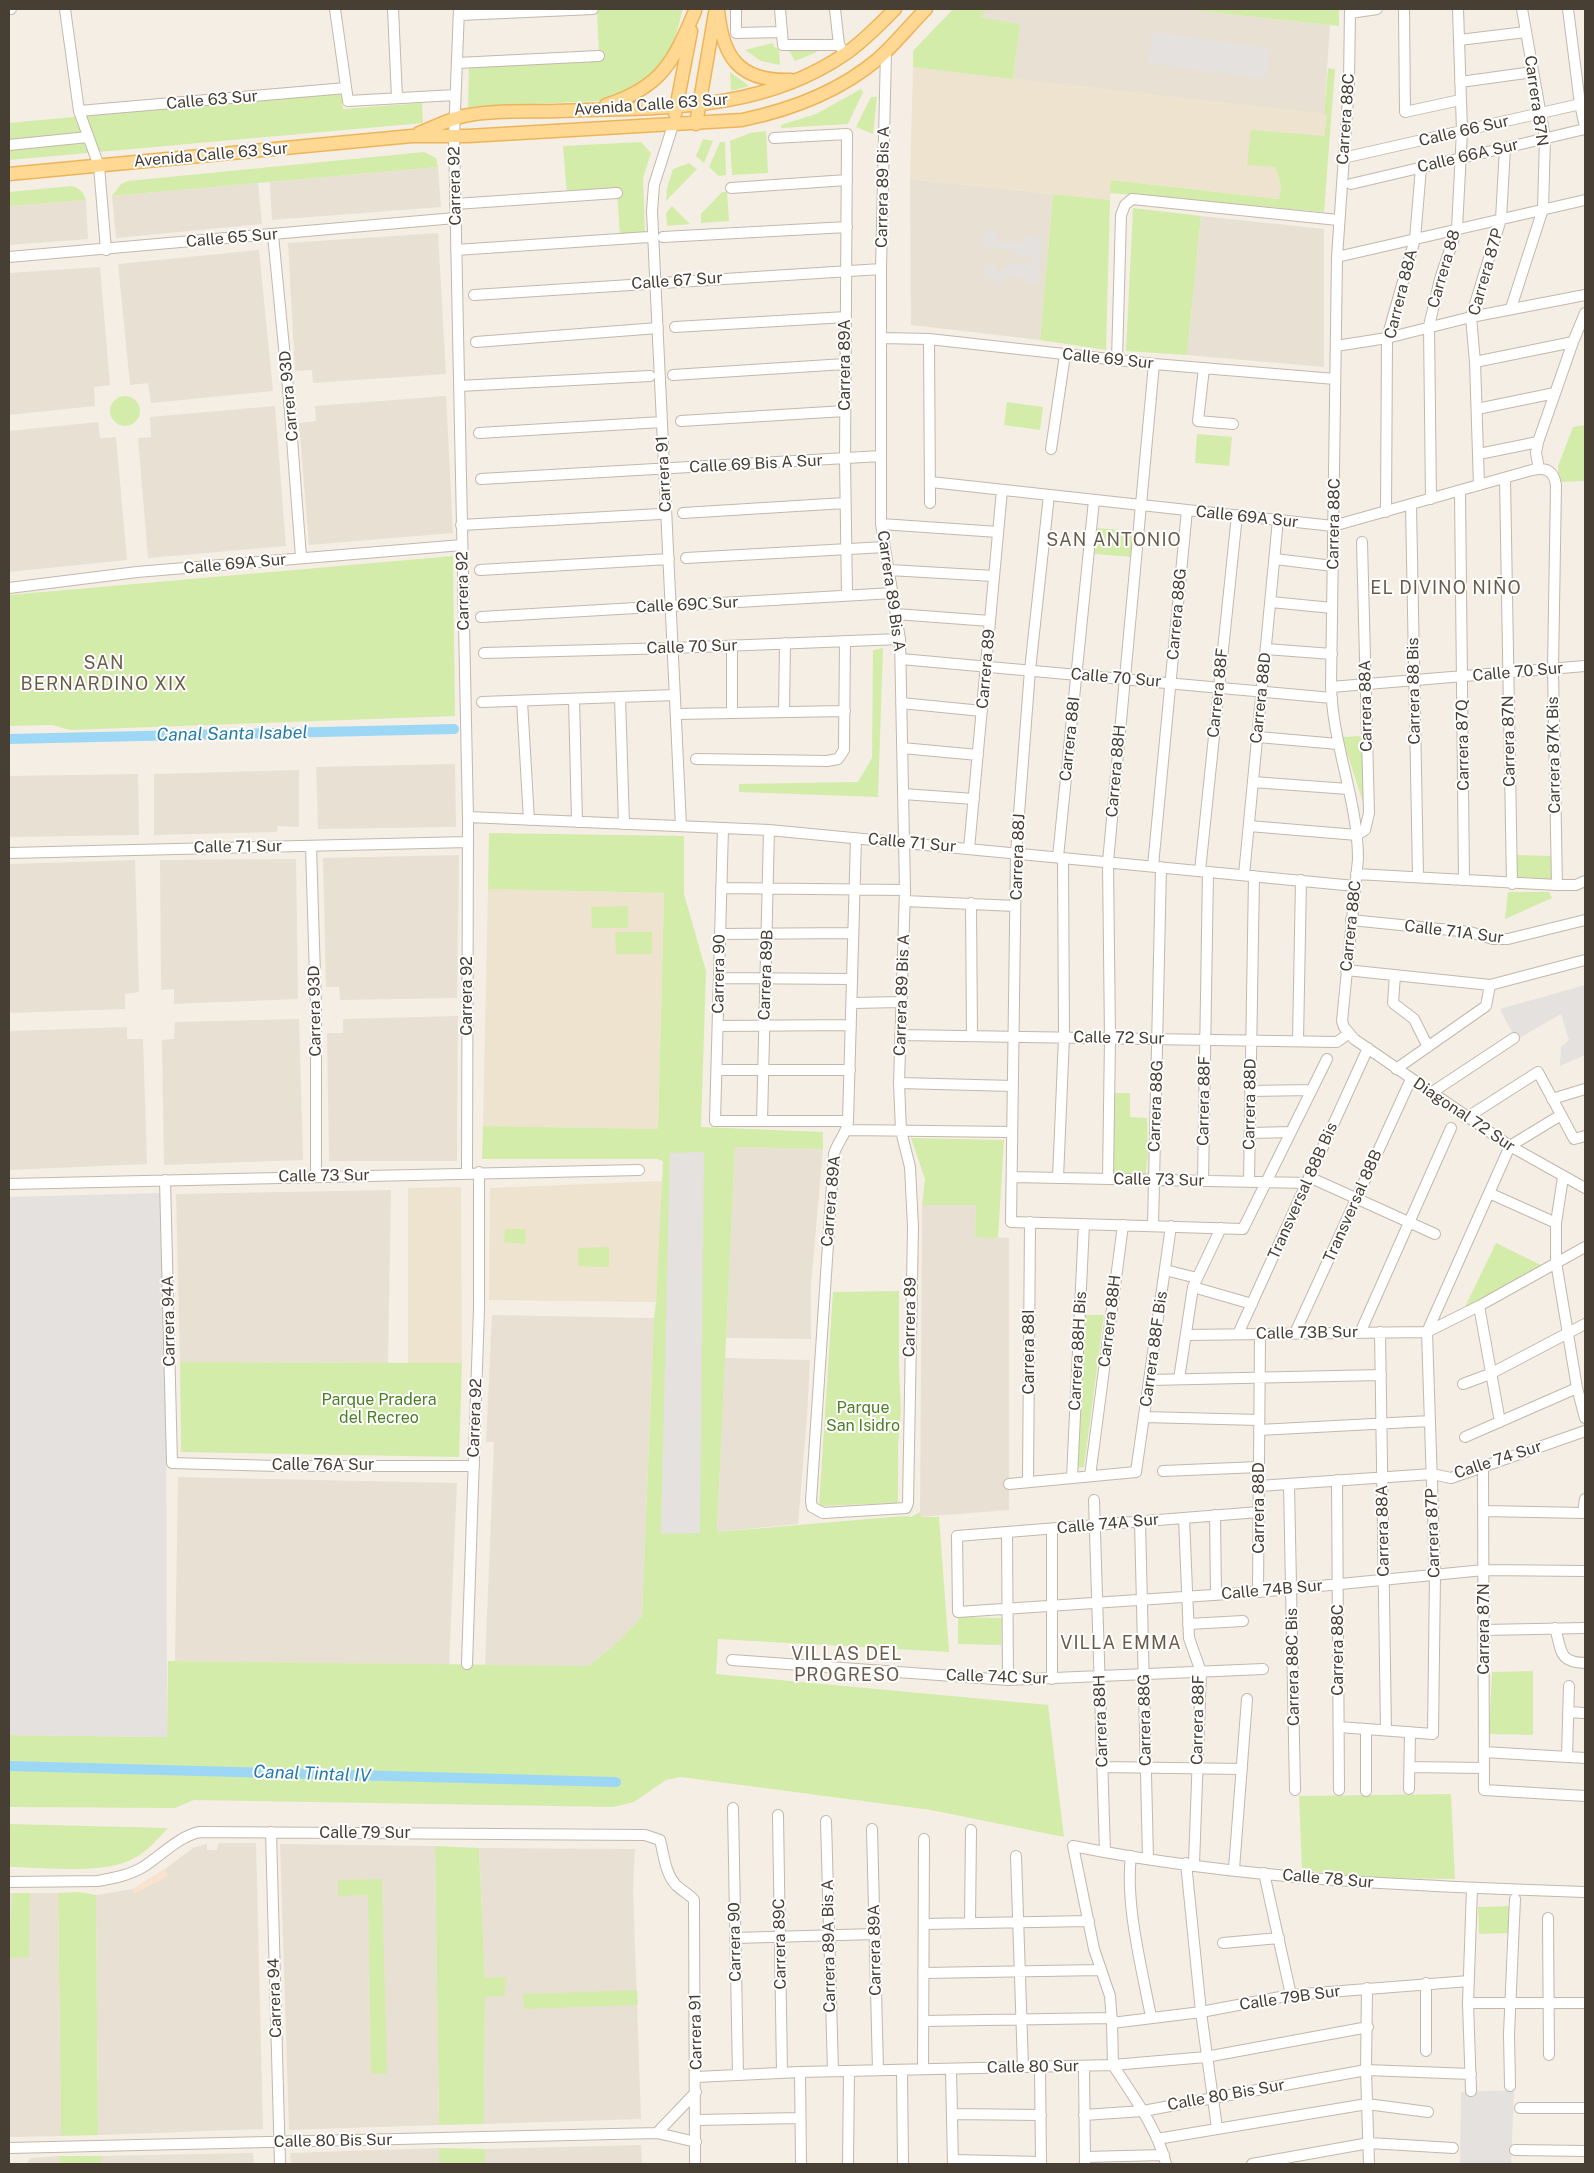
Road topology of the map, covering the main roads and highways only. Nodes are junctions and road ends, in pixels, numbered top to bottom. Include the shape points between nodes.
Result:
1 (717, 9) edge
2 (895, 9) edge
3 (926, 9) edge
4 (695, 10) edge
5 (801, 79) junction
6 (699, 104) junction
7 (677, 106) junction
8 (590, 110) junction
9 (696, 124) junction
10 (673, 125) junction
11 (412, 136) junction
12 (9, 174) edge

1 - 5 main road via 725,48 737,64 770,80
1 - 6 main road
2 - 5 main road, Avenida Calle 63 Sur via 868,35 842,49
3 - 9 main road, Avenida Calle 63 Sur via 886,51 853,77 807,101 758,117
4 - 7 main road
4 - 8 main road via 675,53 652,83 626,99
5 - 6 main road, Avenida Calle 63 Sur via 762,94
6 - 7 main road, Avenida Calle 63 Sur
6 - 9 main road
7 - 8 main road, Avenida Calle 63 Sur
7 - 10 main road
8 - 11 main road, Avenida Calle 63 Sur via 468,115
9 - 10 main road, Avenida Calle 63 Sur
10 - 11 main road, Avenida Calle 63 Sur
11 - 12 main road, Avenida Calle 63 Sur

